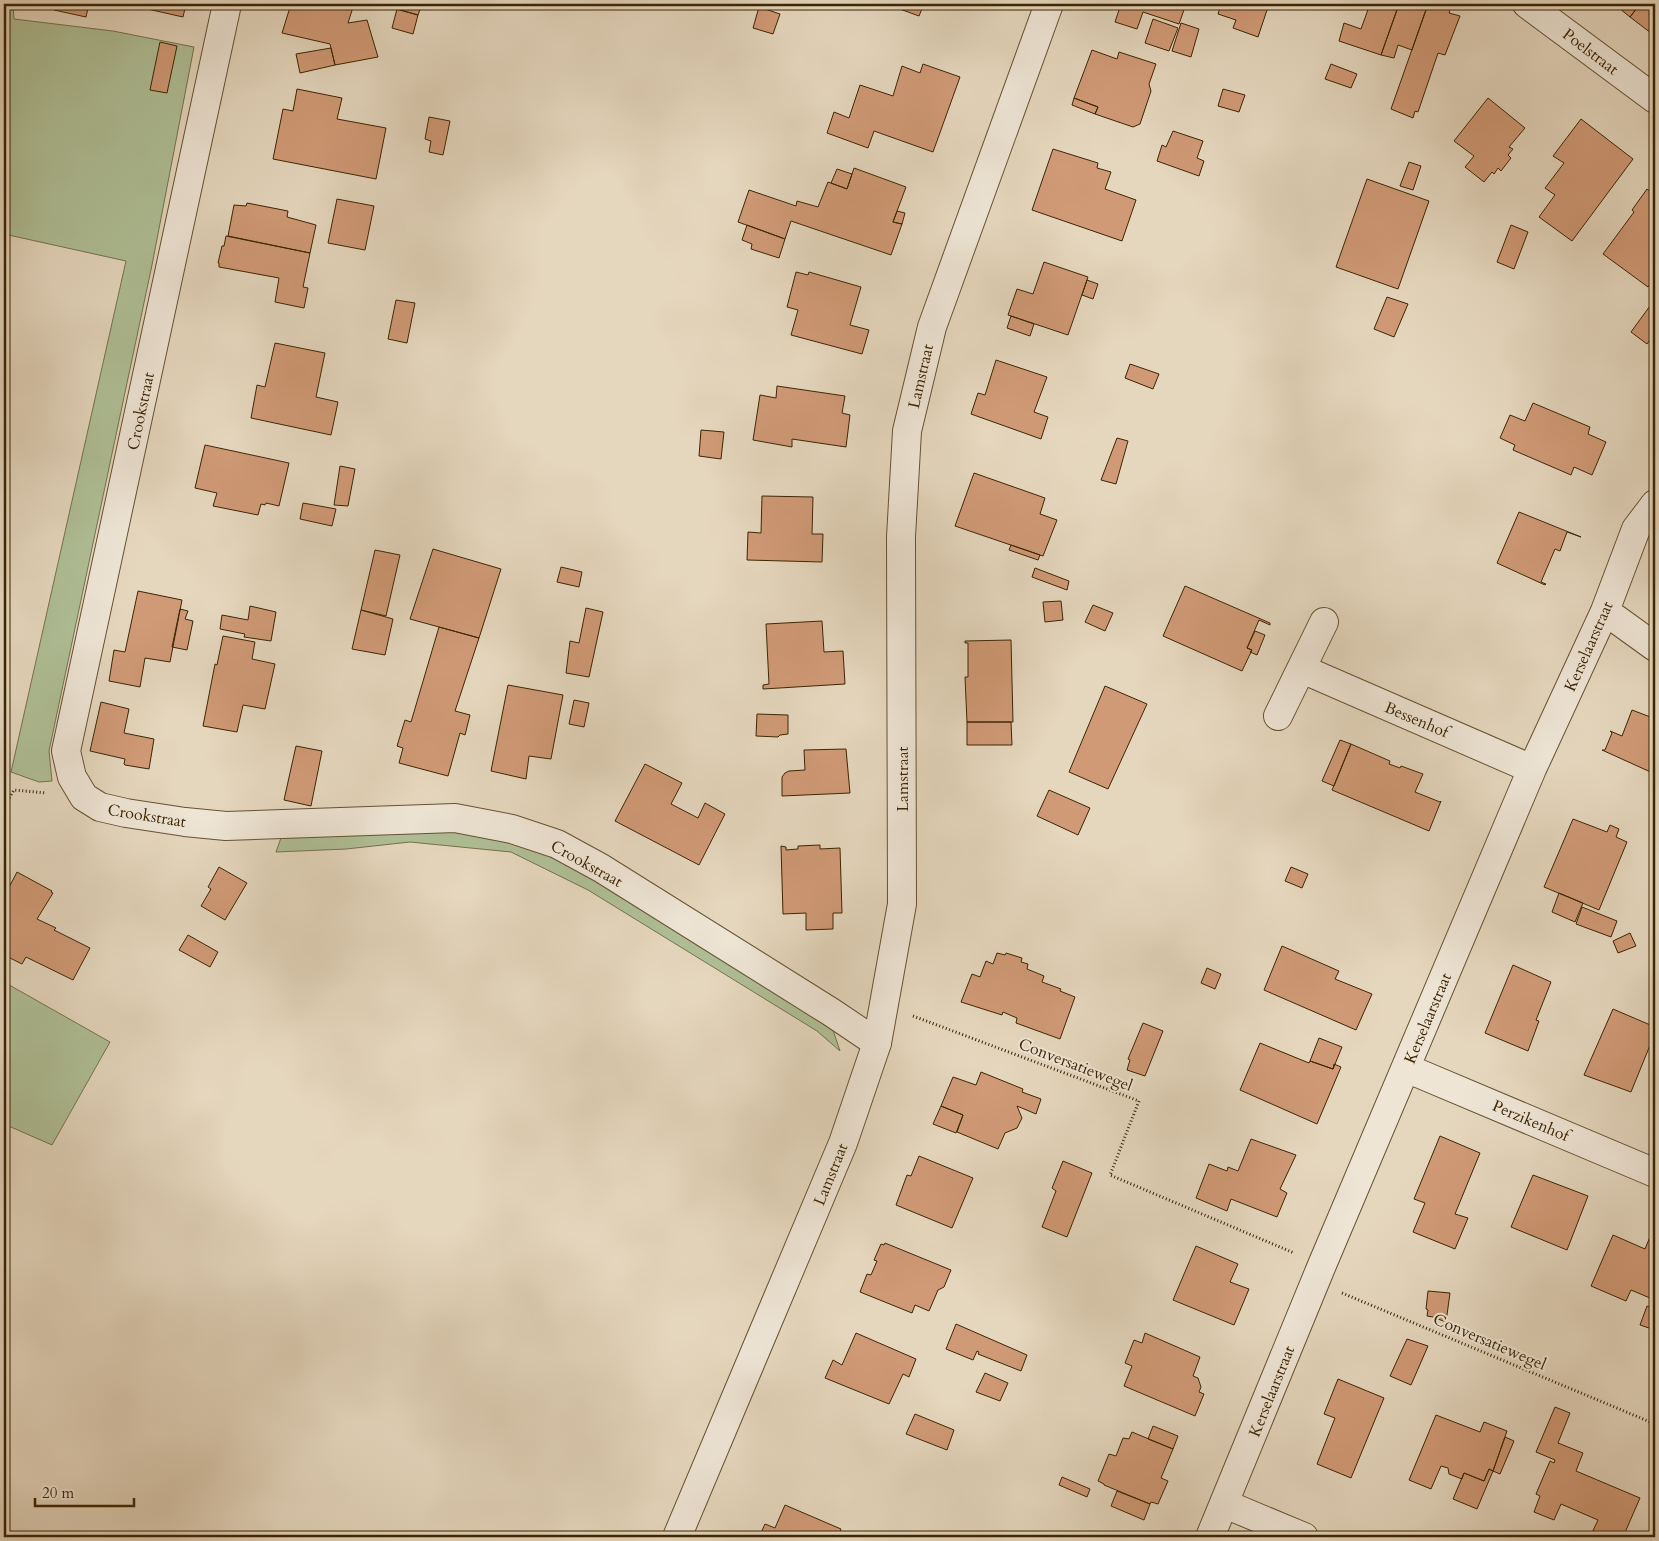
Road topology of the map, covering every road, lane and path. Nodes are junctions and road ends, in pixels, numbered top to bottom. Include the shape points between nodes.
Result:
1 (227, 4) edge
2 (1049, 4) edge
3 (1527, 4) edge
4 (1655, 99) edge
5 (1655, 504) edge
6 (1605, 611) junction
7 (1324, 622) dead end
8 (1655, 647) edge
9 (1302, 669) junction
10 (1278, 716) dead end
11 (1532, 769) junction
12 (84, 797) junction
13 (4, 807) edge
14 (884, 1005) junction
15 (877, 1043) junction
16 (1406, 1068) junction
17 (1655, 1173) edge
18 (1319, 1273) junction
19 (1655, 1424) edge
20 (1225, 1504) junction
21 (678, 1537) edge
22 (1210, 1537) edge
23 (1304, 1537) edge

1 - 12 street, Crookstraat via 66,751 72,777
2 - 14 street, Lamstraat via 932,327 907,431 901,537 902,904
3 - 4 street, Poelstraat
5 - 6 street, Kerselaarstraat via 1636,529
6 - 8 street
6 - 11 street, Kerselaarstraat
7 - 9 street
9 - 10 street
9 - 11 street, Bessenhof
11 - 16 street, Kerselaarstraat
12 - 13 path via 14,790
12 - 15 street, Crookstraat via 100,807 118,811 226,826 455,818 512,829 557,844 601,868
14 - 15 street, Lamstraat
14 - 18 path, Conversatiewegel via 1138,1102 1110,1175
15 - 21 street, Lamstraat via 843,1143
16 - 17 street, Perzikenhof
16 - 18 street, Kerselaarstraat
18 - 19 path, Conversatiewegel
18 - 20 street, Kerselaarstraat
20 - 22 street, Kerselaarstraat
20 - 23 street

